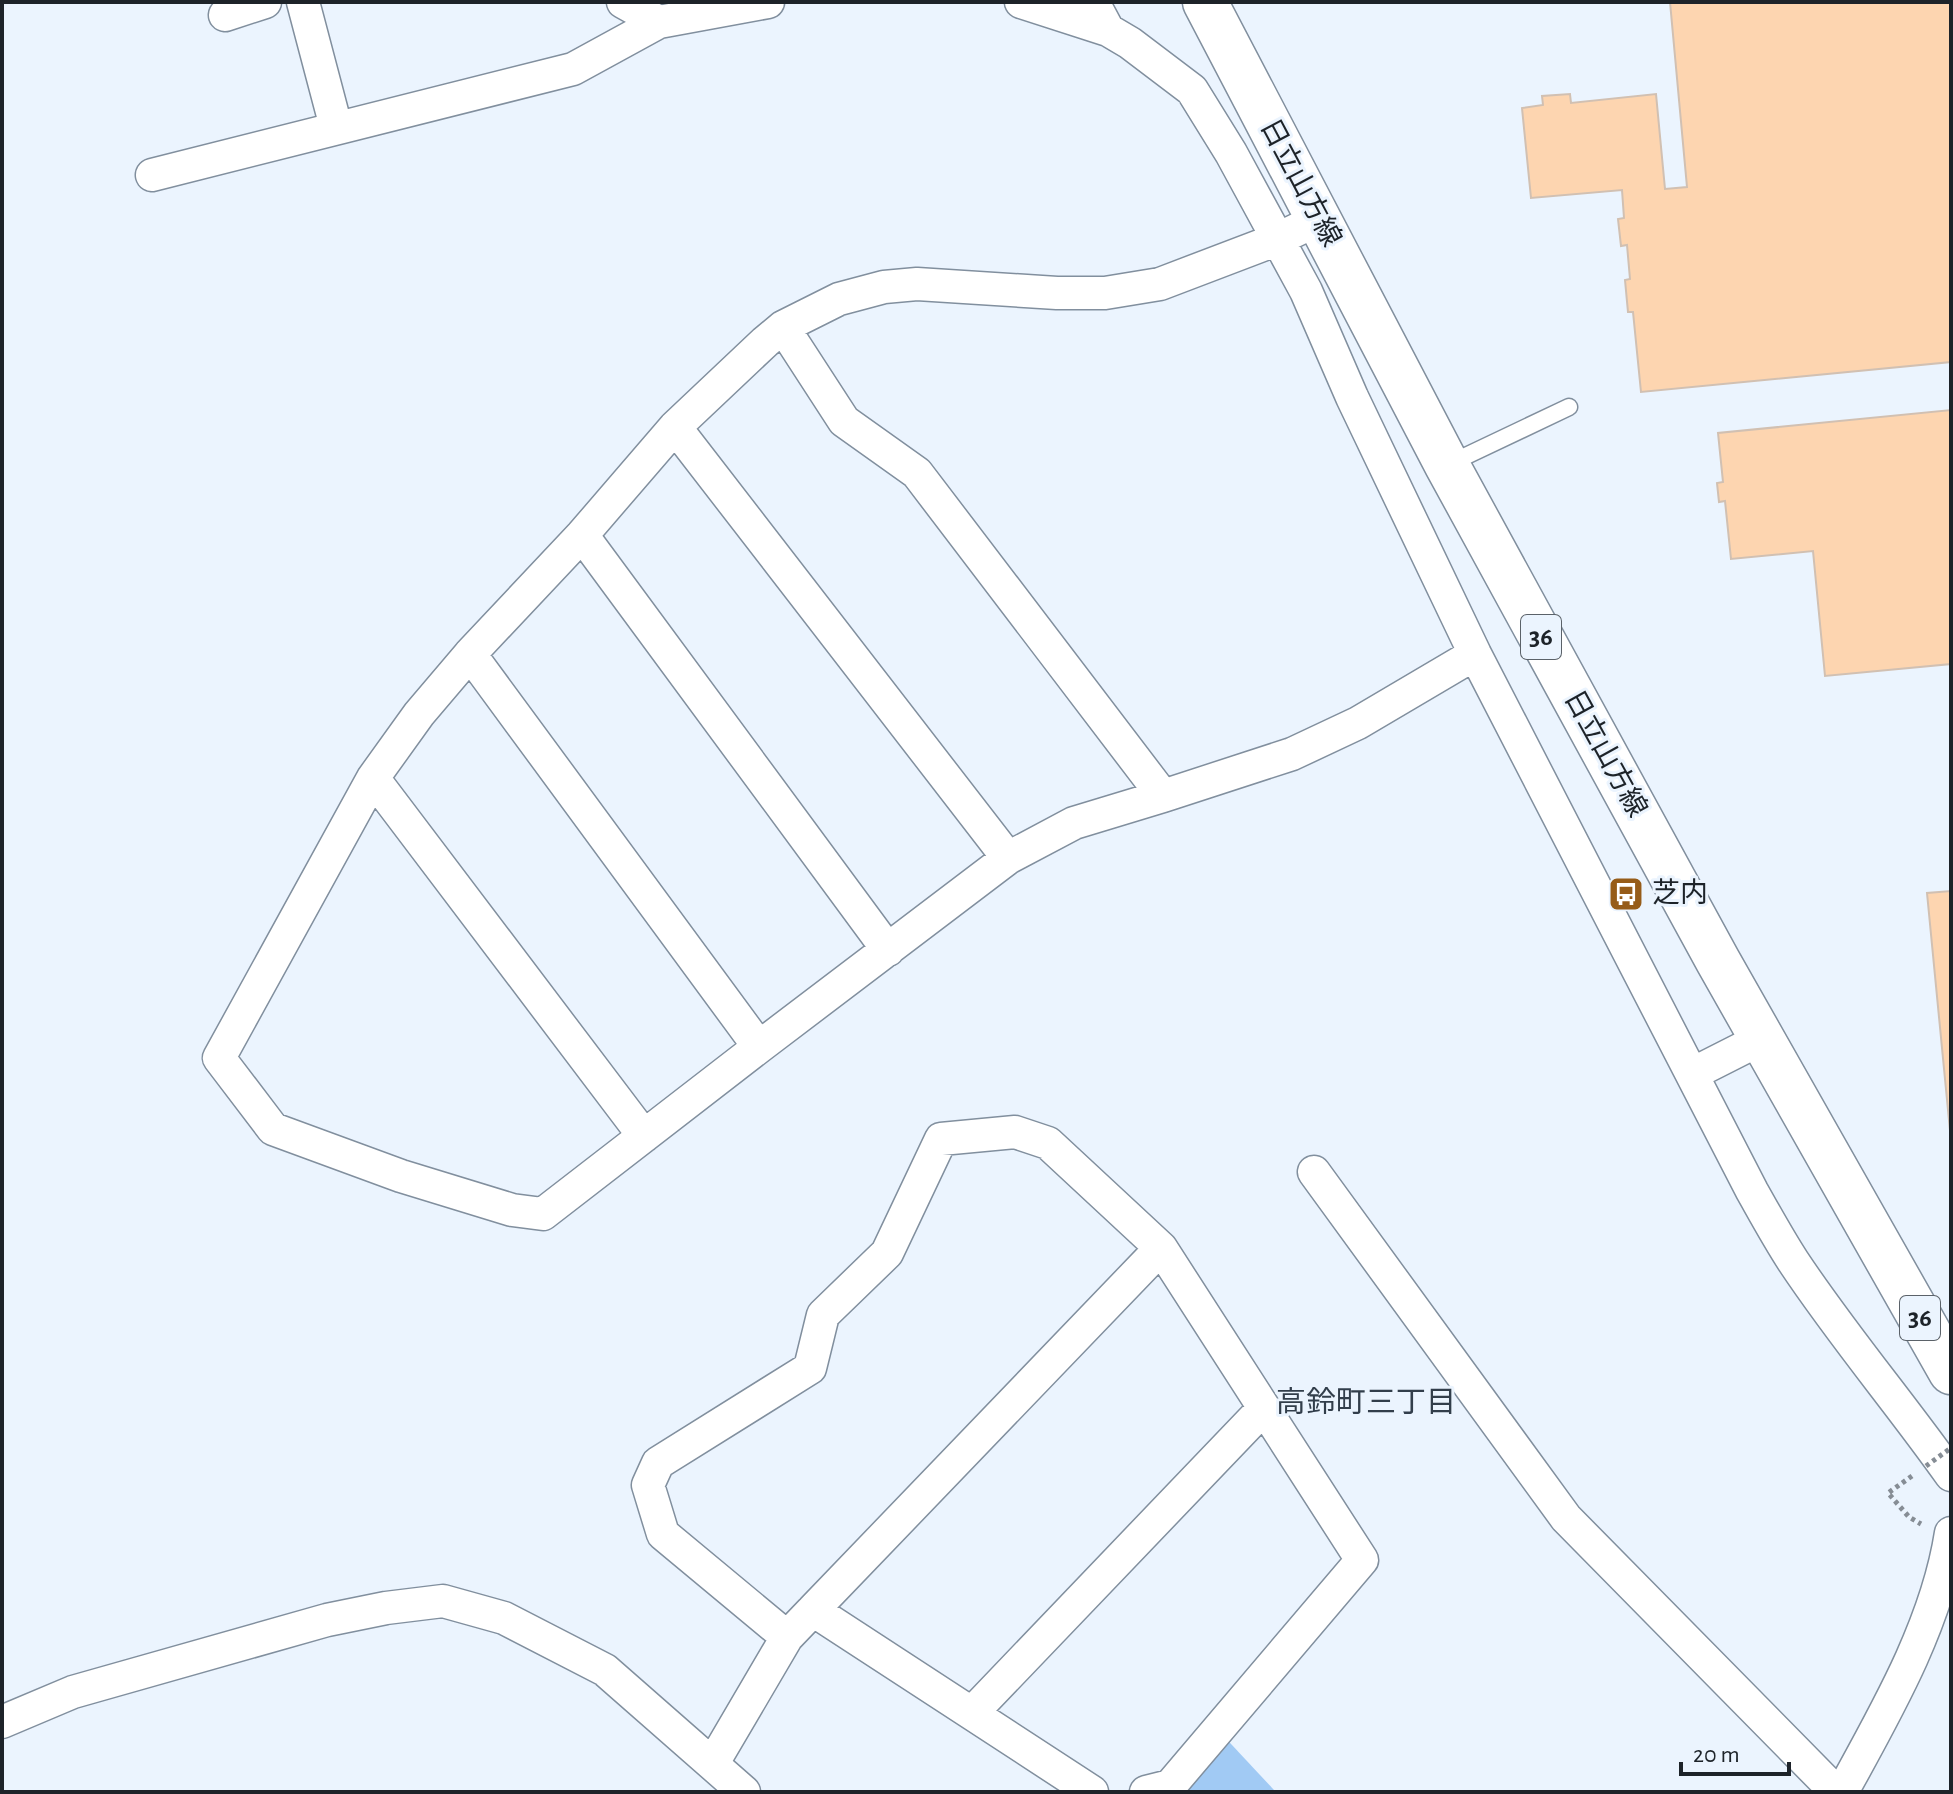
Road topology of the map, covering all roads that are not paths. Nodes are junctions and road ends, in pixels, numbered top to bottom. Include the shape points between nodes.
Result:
1 (265, 2) edge
2 (303, 2) edge
3 (623, 2) edge
4 (768, 2) edge
5 (1021, 2) edge
6 (1093, 2) edge
7 (1205, 2) edge
8 (225, 15) dead end
9 (659, 22) junction
10 (1108, 30) junction
11 (336, 127) junction
12 (152, 175) dead end
13 (1319, 219) junction
14 (1278, 239) junction
15 (783, 327) junction
16 (1569, 407) dead end
17 (675, 427) junction
18 (1447, 465) junction
19 (582, 535) junction
20 (470, 654) junction
21 (1475, 654) junction
22 (373, 778) junction
23 (1163, 796) junction
24 (1008, 858) junction
25 (888, 950) junction
26 (1763, 1038) junction
27 (759, 1047) junction
28 (1692, 1074) junction
29 (644, 1136) junction
30 (1314, 1172) dead end
31 (1161, 1248) junction
32 (1951, 1372) edge
33 (1264, 1408) junction
34 (1938, 1471) edge
35 (1951, 1533) edge
36 (813, 1610) junction
37 (787, 1637) junction
38 (972, 1713) junction
39 (2, 1722) edge
40 (713, 1763) junction
41 (1186, 1780) edge
42 (744, 1792) edge
43 (1092, 1792) edge
44 (1146, 1792) edge
45 (1836, 1792) edge
46 (1842, 1792) edge

1 - 8 street
2 - 11 street
3 - 9 street
4 - 9 street
5 - 10 street
6 - 10 street
7 - 13 main road, 日立山方線 / 36
9 - 11 street via 573,69
10 - 14 street via 1192,90
11 - 12 street
13 - 14 street
13 - 18 main road, 日立山方線 / 36
14 - 15 street via 1160,284 1122,291 884,287 839,299
14 - 21 street
15 - 17 street
15 - 23 street via 844,421 917,473
16 - 18 lane
17 - 19 street
17 - 24 street
18 - 26 main road, 日立山方線 / 36
19 - 20 street
19 - 25 street
20 - 22 street
20 - 27 street
21 - 23 street via 1358,723 1292,754
21 - 28 street
22 - 29 street
22 - 29 street via 219,1058 237,1082 273,1129 512,1210 543,1214
23 - 24 street via 1074,823
24 - 25 street
25 - 27 street
26 - 28 street
26 - 32 main road, 日立山方線 / 36
27 - 29 street
28 - 34 street via 1792,1260 1917,1427
30 - 45 street via 1566,1518
31 - 33 street
31 - 36 street
31 - 37 street via 1048,1143 1015,1132 941,1139 887,1253 823,1315 810,1368 658,1463 648,1485 663,1534
33 - 38 street
33 - 41 street via 1362,1560
35 - 46 street via 1933,1602 1910,1660
36 - 37 street
36 - 38 street
37 - 40 street
38 - 43 street
39 - 40 street via 73,1692 327,1620 443,1601 504,1618 605,1670
40 - 42 street
41 - 44 street

